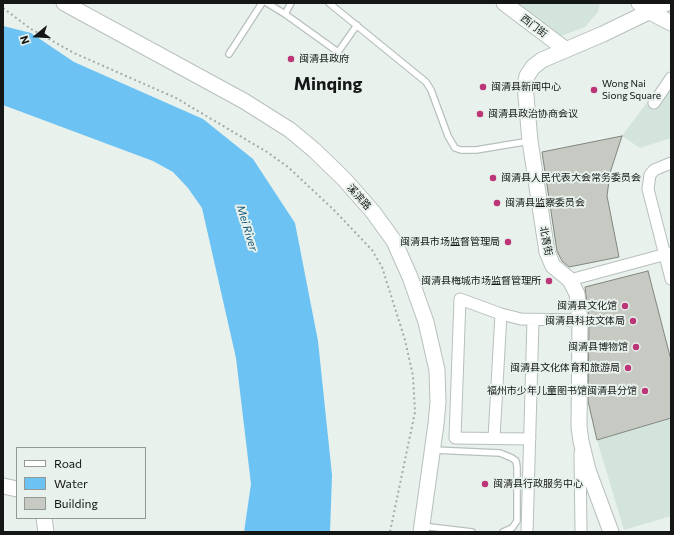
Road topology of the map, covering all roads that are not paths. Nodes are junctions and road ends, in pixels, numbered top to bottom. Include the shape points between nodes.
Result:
1 (64, 3) edge
2 (262, 3) edge
3 (266, 3) edge
4 (291, 3) edge
5 (330, 3) edge
6 (504, 3) edge
7 (639, 3) edge
8 (667, 4) edge
9 (650, 12) junction
10 (285, 14) junction
11 (671, 23) edge
12 (358, 26) junction
13 (565, 49) junction
14 (229, 54) dead end
15 (671, 78) edge
16 (654, 103) dead end
17 (530, 141) junction
18 (671, 163) edge
19 (668, 254) edge
20 (671, 279) edge
21 (570, 280) junction
22 (501, 314) junction
23 (533, 320) junction
24 (580, 320) junction
25 (579, 427) junction
26 (494, 438) junction
27 (530, 439) junction
28 (433, 450) junction
29 (3, 486) edge
30 (16, 489) edge
31 (44, 519) edge
32 (422, 529) edge
33 (46, 532) edge
34 (472, 532) edge
35 (503, 532) edge
36 (527, 532) edge
37 (581, 532) edge
38 (611, 532) edge

1 - 28 street, 溪滨路 via 279,122 314,150 373,212 394,241 403,260 431,339 438,385
2 - 14 lane
3 - 10 lane
4 - 10 lane
5 - 12 lane
6 - 13 street, 西门街
7 - 9 street
8 - 9 street, 北青街
9 - 11 street
9 - 13 street, 北青街
10 - 12 lane via 338,52
12 - 17 lane via 426,82 455,148 467,151
13 - 17 street, 北青街 via 542,60 527,76 524,94
15 - 16 street
17 - 21 street, 北青街 via 549,260
18 - 19 street via 654,170 648,182
19 - 20 street
19 - 21 street
21 - 24 street, 北青街 via 577,294
22 - 23 street
22 - 26 street
22 - 26 street via 460,299 455,438
23 - 24 street
23 - 27 street
24 - 25 street, 北青街
25 - 37 street
25 - 38 street, 北青街 via 588,470
26 - 27 street
27 - 36 street
28 - 32 street, 溪滨路
28 - 35 lane via 500,453 516,461 517,521 512,528
29 - 30 street
31 - 33 street
32 - 34 lane

